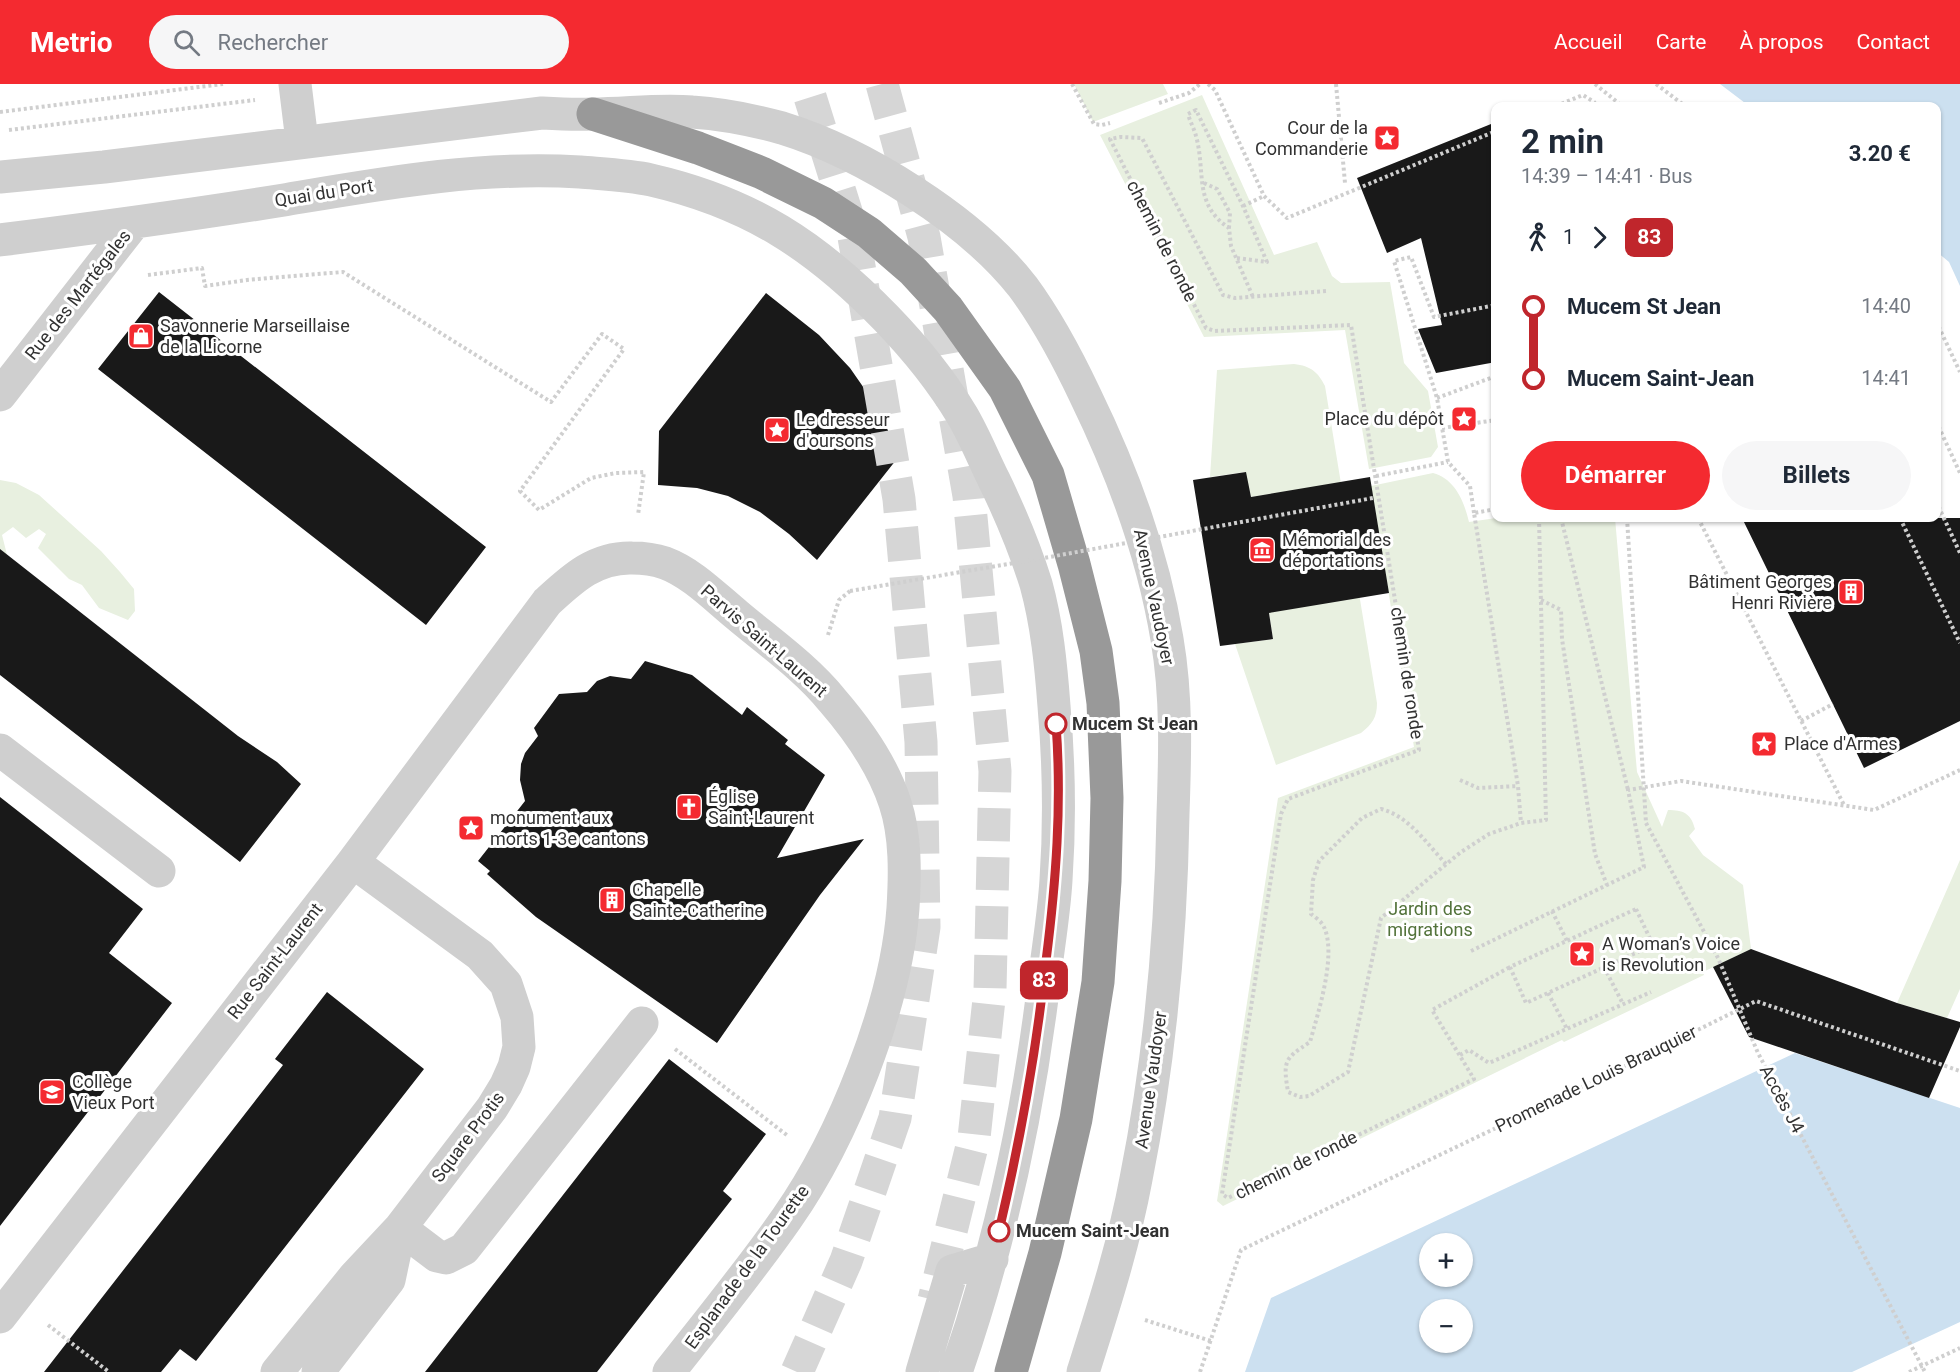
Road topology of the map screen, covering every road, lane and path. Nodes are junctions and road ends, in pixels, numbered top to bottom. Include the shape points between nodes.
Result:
1 (223, 84) edge
2 (1072, 84) edge
3 (1200, 84) edge
4 (1208, 84) edge
5 (1336, 84) edge
6 (1595, 84) edge
7 (1656, 84) edge
8 (296, 90) edge
9 (1566, 102) edge
10 (1594, 102) edge
11 (1617, 102) edge
12 (1680, 102) edge
13 (1159, 103) dead end
14 (0, 112) edge
15 (593, 114) junction
16 (1110, 123) dead end
17 (0, 131) edge
18 (1491, 133) edge
19 (302, 141) junction
20 (0, 177) edge
21 (1204, 183) junction
22 (1345, 183) dead end
23 (1264, 196) junction
24 (1243, 206) junction
25 (134, 224) junction
26 (1228, 228) junction
27 (0, 240) edge
28 (1237, 258) junction
29 (146, 275) dead end
30 (1326, 291) dead end
31 (1253, 297) junction
32 (1491, 306) edge
33 (1941, 332) edge
34 (1960, 372) edge
35 (1491, 378) edge
36 (0, 395) edge
37 (1437, 398) junction
38 (1491, 421) edge
39 (1442, 428) junction
40 (1941, 432) edge
41 (1448, 462) junction
42 (1960, 473) edge
43 (1376, 476) junction
44 (1373, 498) dead end
45 (1491, 510) edge
46 (1941, 512) edge
47 (1474, 513) junction
48 (1539, 522) edge
49 (1562, 522) edge
50 (1627, 522) edge
51 (1700, 522) edge
52 (1902, 522) edge
53 (1960, 553) edge
54 (632, 558) junction
55 (850, 591) dead end
56 (1540, 600) junction
57 (547, 602) joint
58 (1960, 643) edge
59 (1833, 704) dead end
60 (1801, 721) junction
61 (0, 750) edge
62 (1960, 770) edge
63 (1460, 780) dead end
64 (1518, 786) junction
65 (1645, 788) junction
66 (1628, 790) junction
67 (1844, 806) junction
68 (1521, 823) junction
69 (353, 862) junction
70 (1446, 864) junction
71 (159, 871) dead end
72 (1607, 885) junction
73 (1552, 911) junction
74 (1567, 941) junction
75 (1471, 951) dead end
76 (1510, 967) junction
77 (1604, 967) junction
78 (1651, 992) dead end
79 (887, 993) joint
80 (1548, 993) junction
81 (1623, 1005) junction
82 (642, 1023) dead end
83 (1567, 1029) junction
84 (680, 1052) dead end
85 (1460, 1055) junction
86 (1960, 1071) edge
87 (752, 1107) dead end
88 (400, 1228) junction
89 (992, 1259) junction
90 (0, 1317) edge
91 (1163, 1326) dead end
92 (54, 1330) dead end
93 (1211, 1341) junction
94 (1960, 1348) edge
95 (109, 1372) edge
96 (277, 1372) edge
97 (318, 1372) edge
98 (669, 1372) edge
99 (922, 1372) edge
100 (956, 1372) edge
101 (1011, 1372) edge
102 (1083, 1372) edge
103 (1200, 1372) edge
104 (1909, 1372) edge
105 (1925, 1372) edge

1 - 14 path
2 - 16 path via 1094,124
3 - 13 path via 1189,93
4 - 23 path via 1215,90
5 - 22 path
6 - 11 path
7 - 12 path
8 - 17 path
8 - 19 street
9 - 10 path via 1583,95
15 - 19 street via 542,113
15 - 101 highway via 762,173 824,203 868,233 913,271 948,309 1005,389 1048,475 1096,651 1107,753 1105,881 1098,982 1076,1119 1045,1253
15 - 102 street, Avenue Vaudoyer via 690,111 744,118 787,130 845,154 895,181 988,247 1022,286 1056,335 1110,446 1149,557 1168,640 1175,741 1172,888 1158,1043 1136,1181
18 - 23 path via 1287,218
19 - 20 street
21 - 24 path via 1196,135 1188,114 1196,110
21 - 26 path via 1203,196 1215,219
21 - 26 path via 1218,189 1230,213
23 - 24 path
24 - 28 path via 1266,262
25 - 27 street, Quai du Port
25 - 36 street, Rue des Martégales
25 - 89 street, Quai du Port via 430,176 544,170 649,180 704,196 775,226 854,285 905,337 965,419 1002,496 1036,585 1058,747 1056,885 1036,1044
26 - 28 path
28 - 31 path
29 - 54 path via 202,268 206,286 343,272 551,402 602,334 624,349 520,491 539,510 591,478 644,472
30 - 31 path
31 - 43 path, chemin de ronde via 1224,295 1142,138 1110,139 1206,327 1215,331 1351,325
32 - 37 path via 1434,317 1410,257 1394,261
33 - 34 path
35 - 37 path
37 - 39 path
38 - 39 path
39 - 41 path
40 - 42 path
41 - 43 path
41 - 47 path via 1470,486
43 - 85 path, chemin de ronde via 1419,750 1288,799 1281,814 1222,1194 1228,1198 1474,1079
44 - 55 path, bridge
45 - 47 path
46 - 53 path
47 - 64 path
48 - 56 path
49 - 66 path
50 - 65 path
51 - 60 path
52 - 58 path
54 - 57 street, Parvis Saint-Laurent via 603,561 590,567
54 - 79 street, Parvis Saint-Laurent via 664,563 691,578 806,673 832,699 880,767 896,805 904,871 903,910
56 - 68 path via 1546,820
56 - 72 path via 1561,610 1562,639 1595,854
57 - 69 street, Rue Saint-Laurent
59 - 60 path
60 - 67 path
61 - 71 street
62 - 67 path via 1874,810
63 - 64 path via 1478,788
64 - 68 path
65 - 66 path
65 - 67 path via 1681,781
65 - 105 path, Accès J4, bridge via 1646,824 1718,958 1758,1053
66 - 72 path via 1644,867
68 - 70 path via 1489,834
69 - 88 street, Square Protis via 480,955 506,984 519,1031 519,1047 506,1085
69 - 90 street, Rue Saint-Laurent
70 - 70 path via 1381,918 1348,1072 1309,1096 1288,1092 1284,1071 1290,1055 1310,1042 1322,1001 1329,948 1324,925 1311,914 1313,880 1319,861 1362,818 1381,808 1405,821
72 - 73 path
73 - 74 path
73 - 75 path
74 - 76 path
74 - 77 path via 1636,909 1653,945
76 - 80 path via 1527,1003
76 - 85 path via 1432,1010
77 - 80 path
77 - 81 path
78 - 81 path
79 - 98 street, Esplanade de la Tourette via 862,1073 821,1163 788,1217
80 - 83 path
81 - 83 path
82 - 88 street via 464,1249 446,1258 437,1256
83 - 85 path via 1489,1063 1469,1050
84 - 87 path
86 - 93 path, Promenade Louis Brauquier via 1756,1001 1241,1250
88 - 96 street, Square Protis
88 - 97 street, Square Protis via 388,1280
89 - 99 street via 952,1271
89 - 100 street
91 - 93 path
92 - 95 path
93 - 103 path
94 - 104 path

